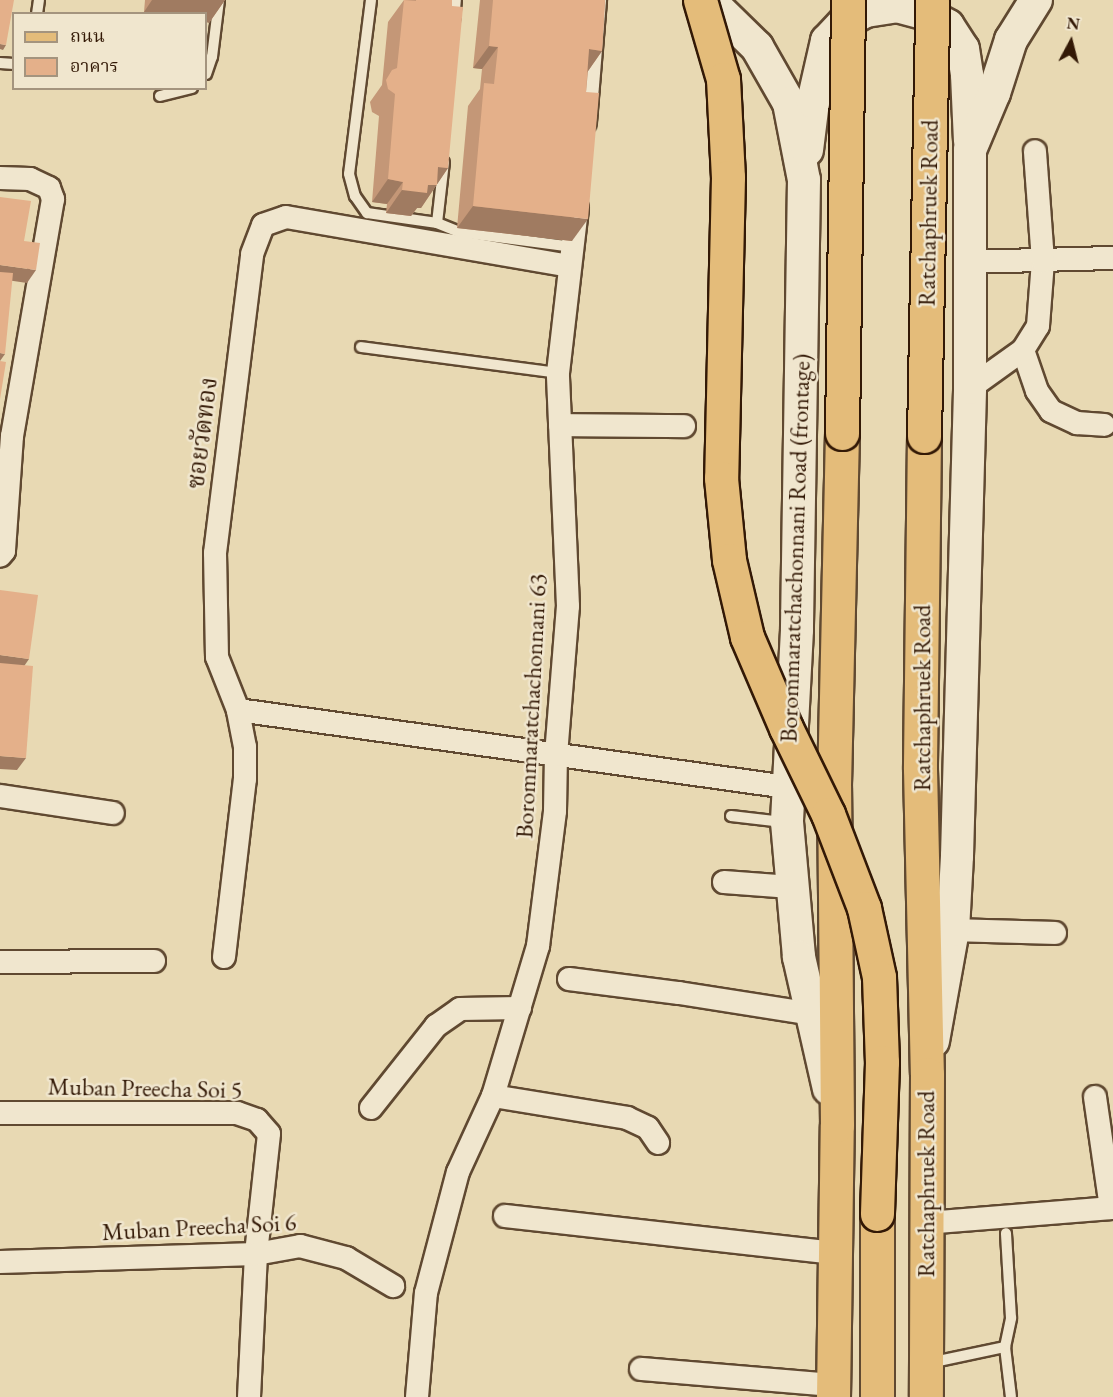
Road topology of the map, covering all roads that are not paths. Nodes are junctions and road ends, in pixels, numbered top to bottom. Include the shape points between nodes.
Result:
1 (219, 0) edge
2 (371, 0) edge
3 (456, 0) edge
4 (595, 0) edge
5 (702, 0) edge
6 (849, 0) edge
7 (932, 0) edge
8 (1036, 0) edge
9 (454, 36) edge
10 (207, 71) edge
11 (184, 90) edge
12 (160, 96) dead end
13 (583, 144) edge
14 (970, 150) junction
15 (1035, 151) dead end
16 (445, 154) edge
17 (0, 178) edge
18 (804, 180) junction
19 (579, 190) edge
20 (437, 223) junction
21 (571, 257) junction
22 (1113, 258) edge
23 (1043, 261) junction
24 (968, 262) junction
25 (361, 347) dead end
26 (1023, 350) junction
27 (558, 373) junction
28 (970, 388) junction
29 (1104, 424) dead end
30 (560, 425) junction
31 (684, 426) dead end
32 (0, 556) edge
33 (238, 710) junction
34 (556, 755) junction
35 (787, 787) junction
36 (0, 796) edge
37 (113, 813) dead end
38 (731, 816) dead end
39 (787, 822) junction
40 (724, 882) dead end
41 (791, 887) junction
42 (953, 930) junction
43 (1055, 933) dead end
44 (224, 957) dead end
45 (154, 961) dead end
46 (0, 962) edge
47 (569, 979) dead end
48 (520, 1008) junction
49 (813, 1014) junction
50 (927, 1074) junction
51 (493, 1096) junction
52 (1095, 1097) dead end
53 (371, 1108) dead end
54 (0, 1113) edge
55 (837, 1125) junction
56 (658, 1143) dead end
57 (1112, 1208) edge
58 (505, 1216) dead end
59 (926, 1223) junction
60 (1006, 1233) dead end
61 (835, 1252) junction
62 (256, 1254) junction
63 (0, 1262) edge
64 (393, 1286) dead end
65 (1005, 1347) junction
66 (926, 1364) junction
67 (641, 1369) dead end
68 (833, 1391) edge
69 (249, 1397) edge
70 (417, 1397) edge
71 (877, 1397) edge
72 (926, 1397) edge
73 (1011, 1397) edge

1 - 10 lane
2 - 20 lane via 349,174 355,196 367,213
3 - 9 lane
4 - 13 street
5 - 18 main road, Borommaratchachonnani Road (frontage) via 715,6 757,47 789,103
5 - 71 main road, bridge via 723,79 727,156 721,478 729,560 747,637 828,814 864,908 879,977 882,1062
6 - 55 main road, bridge via 834,785
7 - 50 main road, Ratchaphruek Road, bridge via 920,769
8 - 14 main road via 1011,40
11 - 12 lane
14 - 18 main road via 963,49 948,26 924,13 897,6 867,11 844,23 827,40 813,102
14 - 24 main road
15 - 23 street
16 - 20 lane
17 - 32 street via 30,179 49,188 53,199 12,436 4,551
18 - 35 main road, Borommaratchachonnani Road (frontage) via 797,630
19 - 21 street, Borommaratchachonnani 63
20 - 21 lane via 459,232
21 - 27 street, Borommaratchachonnani 63
21 - 33 street, ซอยวัดทอง via 286,217 263,225 252,254 215,553 217,657
22 - 23 street
23 - 24 street
23 - 26 street via 1038,326
24 - 28 main road
25 - 27 lane
26 - 28 street
26 - 29 street via 1037,391 1050,411 1077,423
27 - 30 street, Borommaratchachonnani 63
28 - 42 main road
30 - 31 street
30 - 34 street, Borommaratchachonnani 63 via 568,606
33 - 34 street
33 - 44 street, ซอยวัดทอง via 245,747 245,779
34 - 35 street
34 - 48 street, Borommaratchachonnani 63 via 555,812 538,946
35 - 39 main road, Borommaratchachonnani Road (frontage)
36 - 37 street
38 - 39 lane
39 - 41 main road, Borommaratchachonnani Road (frontage)
40 - 41 street
41 - 49 main road, Borommaratchachonnani Road (frontage) via 799,957
42 - 43 street
42 - 50 main road
45 - 46 street
47 - 49 street
48 - 51 street, Borommaratchachonnani 63
48 - 53 street via 460,1010 436,1026
49 - 55 main road, Borommaratchachonnani Road (frontage)
50 - 59 main road, Ratchaphruek Road
51 - 56 street via 627,1118 648,1128
51 - 70 street, Borommaratchachonnani 63 via 458,1172 426,1293
52 - 57 street
54 - 62 street, Muban Preecha Soi 5 via 237,1113 258,1120 268,1134
55 - 61 main road
57 - 59 street
58 - 61 street
59 - 66 main road, Ratchaphruek Road
60 - 65 lane via 1011,1318
61 - 68 main road
62 - 63 street, Muban Preecha Soi 6
62 - 64 street, Muban Preecha Soi 6 via 300,1246 346,1258
62 - 69 street, Muban Preecha Soi 5
65 - 66 lane
65 - 73 lane
66 - 72 main road, Ratchaphruek Road
67 - 68 street

